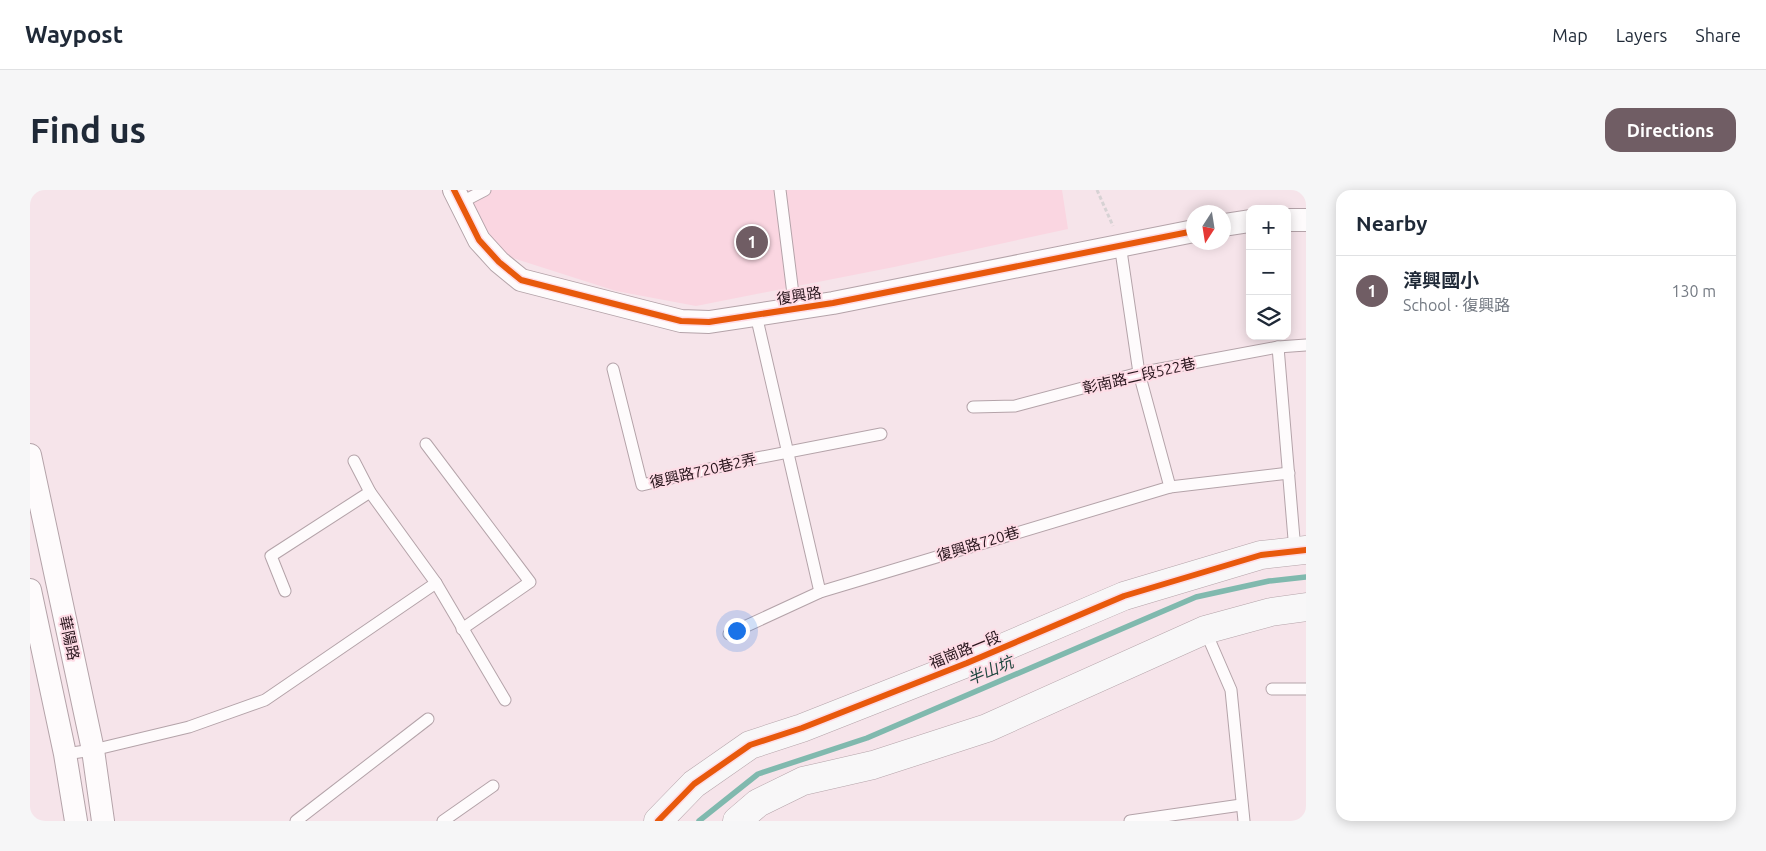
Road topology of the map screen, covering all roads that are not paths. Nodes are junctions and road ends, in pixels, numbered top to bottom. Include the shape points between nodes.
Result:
1 (486, 190) edge
2 (780, 190) edge
3 (457, 196) edge
4 (1291, 220) edge
5 (1306, 220) edge
6 (1246, 222) edge
7 (1231, 224) edge
8 (1186, 232) edge
9 (1120, 244) junction
10 (795, 310) junction
11 (756, 315) junction
12 (1306, 345) edge
13 (1278, 347) junction
14 (613, 369) dead end
15 (1139, 373) junction
16 (973, 407) dead end
17 (882, 434) dead end
18 (426, 444) dead end
19 (788, 453) junction
20 (30, 455) edge
21 (354, 461) dead end
22 (1289, 473) junction
23 (1170, 487) junction
24 (370, 492) junction
25 (1301, 551) edge
26 (436, 584) junction
27 (30, 590) edge
28 (285, 591) dead end
29 (820, 592) junction
30 (1306, 607) edge
31 (462, 629) junction
32 (1205, 630) junction
33 (729, 634) dead end
34 (1272, 689) dead end
35 (1306, 689) edge
36 (505, 700) dead end
37 (428, 719) dead end
38 (93, 750) junction
39 (65, 754) junction
40 (493, 786) dead end
41 (1241, 805) junction
42 (76, 821) edge
43 (103, 821) edge
44 (296, 821) edge
45 (443, 821) edge
46 (658, 821) edge
47 (737, 821) edge
48 (1130, 821) edge
49 (1244, 821) edge

1 - 3 lane
2 - 10 lane
3 - 11 street, 復興路 via 479,240 521,280 681,322 709,322
4 - 5 street
6 - 7 street
8 - 9 street, 復興路
9 - 10 street, 復興路
9 - 15 lane
10 - 11 street, 復興路
11 - 19 lane
12 - 13 lane, 彰南路二段522巷
13 - 15 lane, 彰南路二段522巷
13 - 22 lane
14 - 19 lane, 復興路720巷2弄 via 642,484
15 - 16 lane, 彰南路二段522巷 via 1015,406
15 - 23 lane
17 - 19 lane, 復興路720巷2弄
18 - 31 lane via 530,582
19 - 29 lane
20 - 38 street, 華陽路
21 - 24 lane
22 - 23 lane, 復興路720巷
22 - 25 lane
23 - 29 lane, 復興路720巷
24 - 26 lane
24 - 28 lane via 271,556
25 - 46 street, 福崗路一段 via 1261,555 1124,596 968,663 750,745 694,784
26 - 31 lane
26 - 38 lane via 265,700 189,727
27 - 39 street, 華陽路
29 - 33 lane, 復興路720巷
30 - 32 street via 1271,612
31 - 36 lane
32 - 41 lane via 1231,690
32 - 47 street via 988,728 873,765 803,781 758,803
34 - 35 lane
37 - 44 lane
38 - 39 lane
38 - 43 street, 華陽路
39 - 42 street, 華陽路
40 - 45 lane
41 - 48 lane
41 - 49 lane

